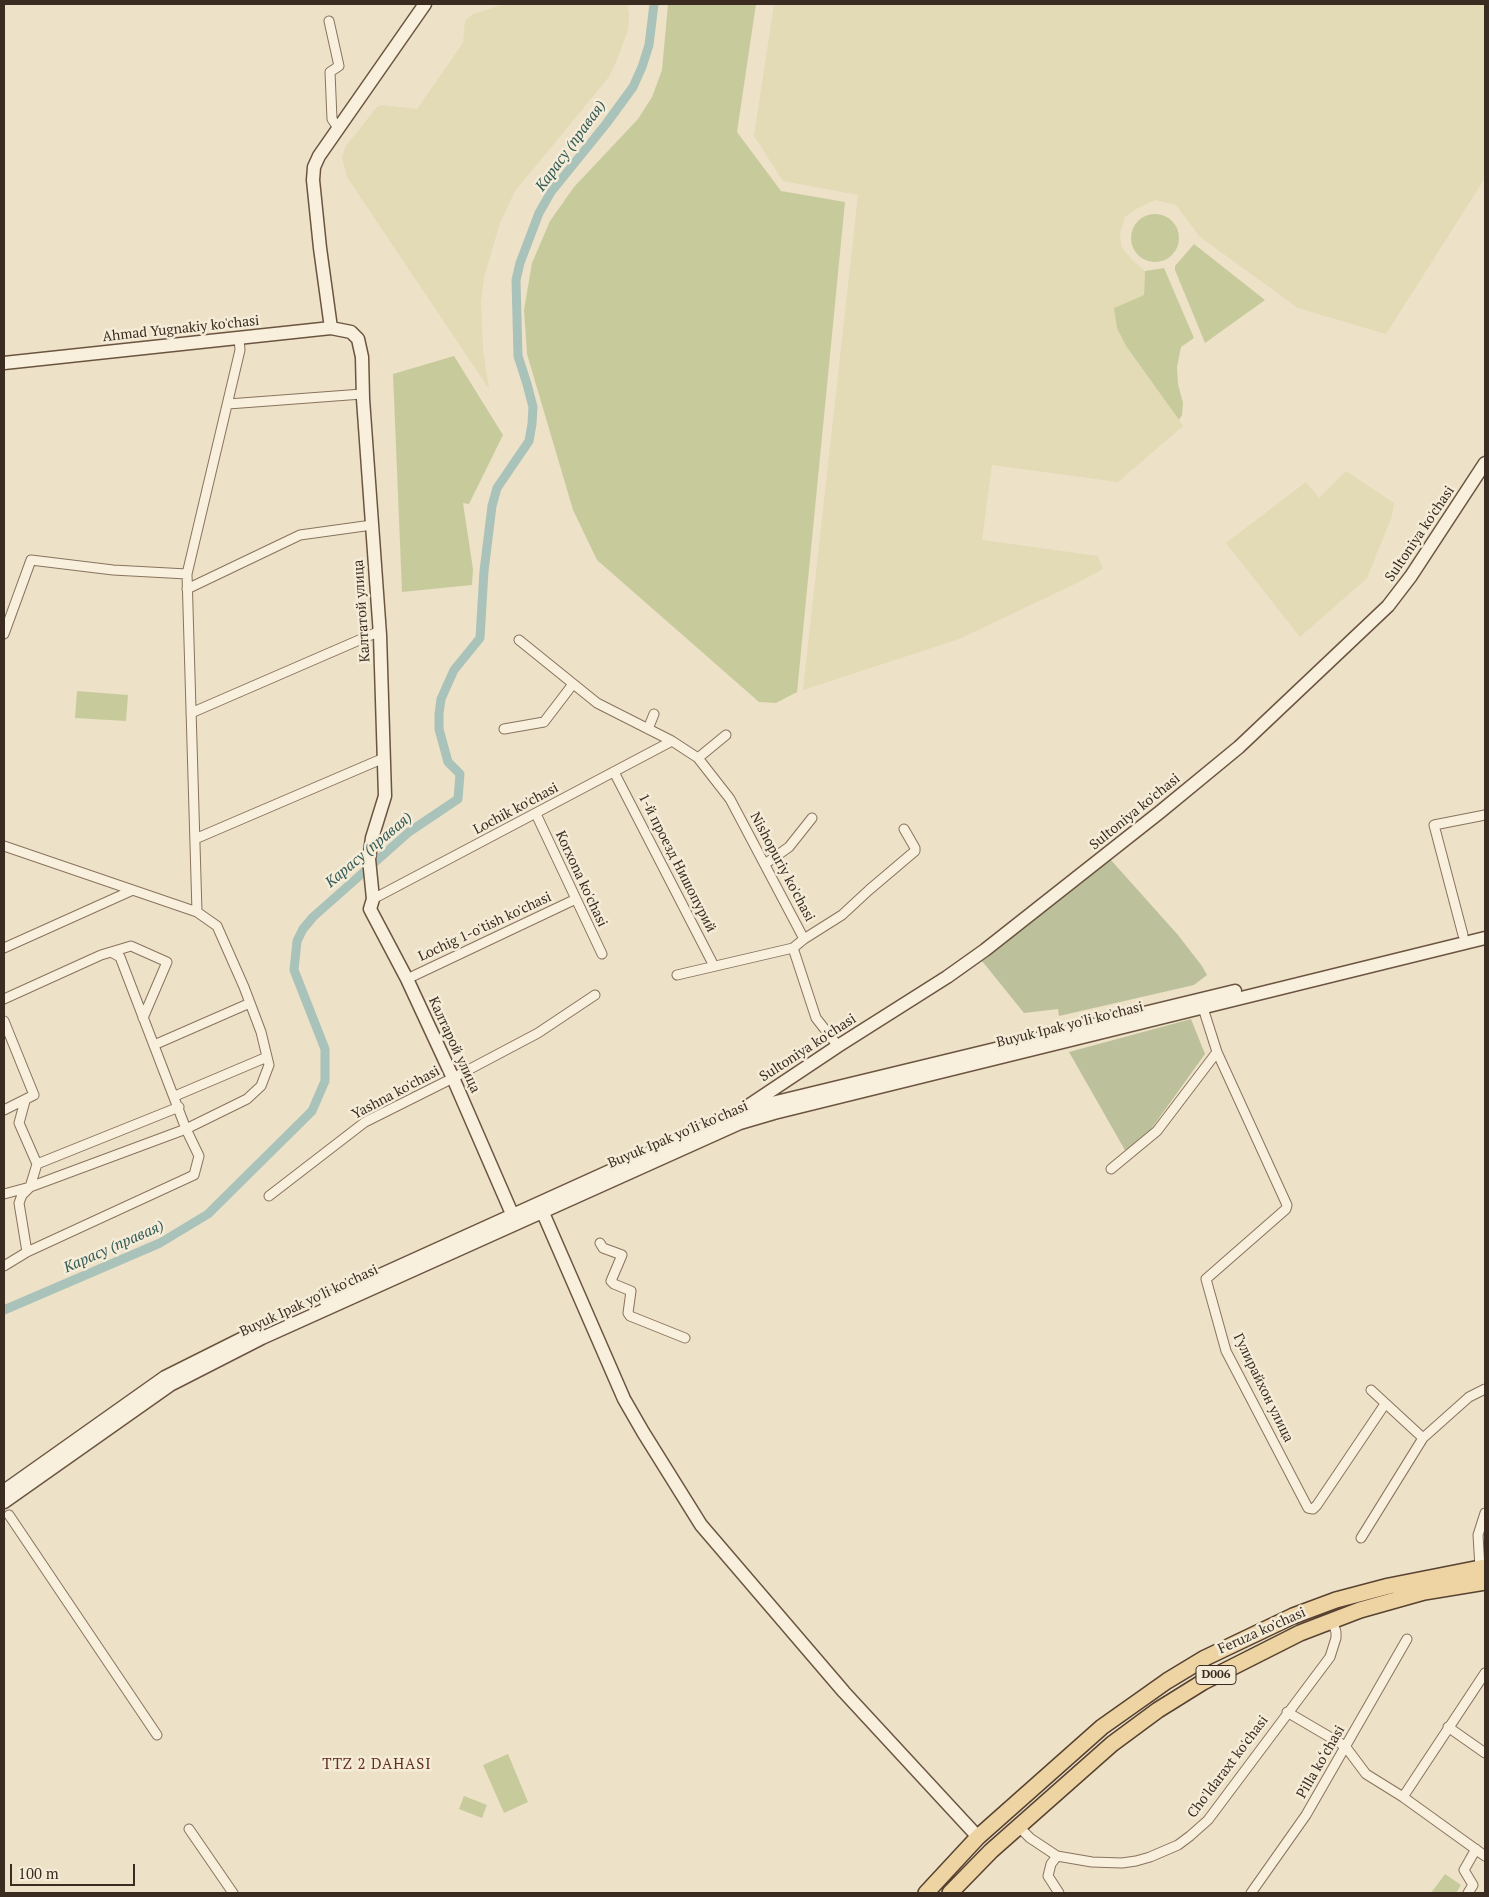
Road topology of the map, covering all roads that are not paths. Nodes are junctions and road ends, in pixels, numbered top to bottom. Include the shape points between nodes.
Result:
1 (425, 4) edge
2 (329, 21) dead end
3 (338, 128) junction
4 (332, 328) junction
5 (239, 338) junction
6 (358, 338) joint
7 (4, 363) edge
8 (362, 394) junction
9 (228, 404) junction
10 (1485, 463) edge
11 (372, 525) junction
12 (187, 574) junction
13 (187, 589) junction
14 (380, 631) junction
15 (4, 634) edge
16 (519, 640) dead end
17 (572, 684) junction
18 (192, 713) junction
19 (654, 714) dead end
20 (504, 729) dead end
21 (648, 729) junction
22 (726, 734) dead end
23 (672, 741) junction
24 (384, 758) junction
25 (698, 758) junction
26 (614, 772) junction
27 (536, 814) junction
28 (1485, 815) edge
29 (812, 818) dead end
30 (904, 829) dead end
31 (195, 839) junction
32 (4, 846) edge
33 (765, 864) junction
34 (370, 880) joint
35 (133, 890) junction
36 (373, 899) junction
37 (576, 899) junction
38 (197, 912) junction
39 (1485, 930) edge
40 (1463, 935) junction
41 (1485, 938) edge
42 (804, 939) junction
43 (4, 948) edge
44 (793, 948) junction
45 (111, 952) junction
46 (602, 954) dead end
47 (714, 966) junction
48 (677, 975) dead end
49 (407, 979) junction
50 (595, 995) dead end
51 (4, 999) edge
52 (250, 1003) junction
53 (1202, 1004) junction
54 (143, 1018) junction
55 (4, 1021) edge
56 (154, 1045) junction
57 (838, 1046) junction
58 (1217, 1052) junction
59 (267, 1057) junction
60 (453, 1078) junction
61 (175, 1096) junction
62 (25, 1101) junction
63 (178, 1107) junction
64 (4, 1110) edge
65 (738, 1113) junction
66 (186, 1129) junction
67 (37, 1164) junction
68 (1111, 1168) dead end
69 (30, 1187) junction
70 (4, 1194) edge
71 (269, 1196) dead end
72 (541, 1208) junction
73 (515, 1220) junction
74 (600, 1243) dead end
75 (27, 1252) junction
76 (4, 1266) edge
77 (685, 1338) dead end
78 (1485, 1389) edge
79 (1371, 1390) dead end
80 (1385, 1404) junction
81 (1423, 1438) junction
82 (4, 1491) edge
83 (4, 1502) edge
84 (1485, 1513) edge
85 (8, 1515) dead end
86 (1361, 1538) dead end
87 (1483, 1572) edge
88 (1332, 1620) junction
89 (1407, 1639) dead end
90 (1485, 1673) edge
91 (1287, 1712) junction
92 (1448, 1727) junction
93 (157, 1735) dead end
94 (1345, 1746) junction
95 (1485, 1753) edge
96 (1403, 1797) junction
97 (1018, 1826) junction
98 (188, 1829) dead end
99 (978, 1837) junction
100 (1476, 1849) junction
101 (991, 1851) junction
102 (1057, 1856) junction
103 (1485, 1856) edge
104 (1254, 1892) edge
105 (233, 1893) edge
106 (926, 1893) edge
107 (950, 1893) edge
108 (1059, 1893) edge
109 (1468, 1893) edge

1 - 3 street
2 - 3 street via 339,66 330,72 332,119
3 - 4 street via 317,159 313,171
4 - 5 street, Ahmad Yugnakiy ko'chasi
4 - 6 street, Ahmad Yugnakiy ko'chasi via 351,332
5 - 7 street, Ahmad Yugnakiy ko'chasi
5 - 9 street via 240,350
6 - 8 street, Калтатой улица via 364,383
8 - 9 street
8 - 11 street, Калтатой улица
9 - 12 street
10 - 57 street, Sultoniya ko'chasi via 1396,596 1325,668 1239,747 985,950
11 - 13 street via 300,535
11 - 14 street, Калтатой улица
12 - 13 street
12 - 15 street via 112,570 31,560
13 - 18 street
14 - 18 street
14 - 24 street, Калтатой улица
16 - 17 street, Nishopuriy ko'chasi
17 - 20 street via 544,722
17 - 21 street, Nishopuriy ko'chasi via 597,703
18 - 31 street
19 - 21 street
21 - 23 street, Nishopuriy ko'chasi
22 - 25 street
23 - 25 street, Nishopuriy ko'chasi
23 - 26 street, Lochik ko'chasi
24 - 31 street
24 - 34 street, Калтатой улица via 386,796 372,838
25 - 33 street, Nishopuriy ko'chasi via 730,798
26 - 27 street, Lochik ko'chasi
26 - 47 street, 1-й проезд Нишопурий
27 - 36 street, Lochik ko'chasi
27 - 37 street, Korxona ko'chasi
28 - 40 street via 1434,825
29 - 33 street via 789,847
30 - 42 street via 915,851 842,915
31 - 38 street
32 - 35 street
33 - 42 street, Nishopuriy ko'chasi
34 - 36 street, Калтарой улица
35 - 38 street
35 - 43 street
36 - 49 street, Калтарой улица via 370,909
37 - 46 street, Korxona ko'chasi
37 - 49 street, Lochig 1-o'tish ko'chasi
38 - 52 street via 217,926
39 - 40 street, Buyuk Ipak yo'li ko'chasi
40 - 53 street, Buyuk Ipak yo'li ko'chasi
41 - 53 street, Buyuk Ipak yo'li ko'chasi
42 - 44 street, Nishopuriy ko'chasi
44 - 47 street
44 - 57 street via 816,1018
45 - 51 street
45 - 54 street via 120,957
45 - 54 street via 131,946 167,962
47 - 48 street
49 - 60 street, Калтарой улица
50 - 60 street, Yashna ko'chasi via 538,1033
52 - 56 street
52 - 59 street
53 - 58 street
53 - 65 street, Buyuk Ipak yo'li ko'chasi
53 - 72 street, Buyuk Ipak yo'li ko'chasi via 757,1117
54 - 56 street
55 - 62 street via 34,1095
56 - 61 street
57 - 65 street, Sultoniya ko'chasi
58 - 68 street via 1157,1131
58 - 80 street, Гулирайхон улица via 1287,1205 1206,1280 1226,1351 1308,1508 1317,1506
59 - 61 street
59 - 66 street via 269,1065 261,1086 247,1099
60 - 71 street, Yashna ko'chasi via 364,1122
60 - 73 street, Калтарой улица
61 - 63 street
62 - 64 street
62 - 67 street via 19,1123
63 - 66 street
63 - 67 street
65 - 72 street, Buyuk Ipak yo'li ko'chasi
66 - 69 street
66 - 75 street via 199,1156 194,1175
67 - 69 street
69 - 70 street
69 - 75 street via 19,1203
72 - 73 street, Buyuk Ipak yo'li ko'chasi
72 - 99 street via 624,1398 701,1525 844,1692
73 - 82 street, Buyuk Ipak yo'li ko'chasi via 257,1331 165,1377
73 - 83 street, Buyuk Ipak yo'li ko'chasi via 262,1338 170,1385
74 - 77 street via 603,1248 622,1255 611,1281 631,1292 630,1316
75 - 76 street
78 - 81 street via 1469,1397
79 - 80 street
80 - 81 street
81 - 86 street
84 - 87 street via 1478,1535
85 - 93 street
87 - 88 main road, Feruza ko'chasi / D006 via 1454,1586 1391,1600
87 - 99 main road, Feruza ko'chasi / D006 via 1389,1586 1336,1600 1293,1616 1205,1658 1102,1726
88 - 91 street, Cho'ldaraxt ko'chasi via 1336,1632 1333,1650
88 - 97 main road, Feruza ko'chasi / D006 via 1266,1649 1175,1699 1112,1744
89 - 94 street, Pilla ko‘chasi
90 - 92 street
91 - 94 street
91 - 102 street, Cho'ldaraxt ko'chasi via 1208,1820 1178,1845 1150,1857 1122,1863
92 - 95 street
92 - 96 street
94 - 96 street via 1366,1774
94 - 104 street, Pilla ko‘chasi via 1306,1815
96 - 100 street
97 - 101 main road, Feruza ko'chasi / D006
97 - 102 street, Cho'ldaraxt ko'chasi
98 - 105 street
99 - 101 main road
99 - 106 main road, D006
100 - 103 street
100 - 109 street via 1464,1870 1473,1885
101 - 107 main road, D006
102 - 108 street via 1048,1876

